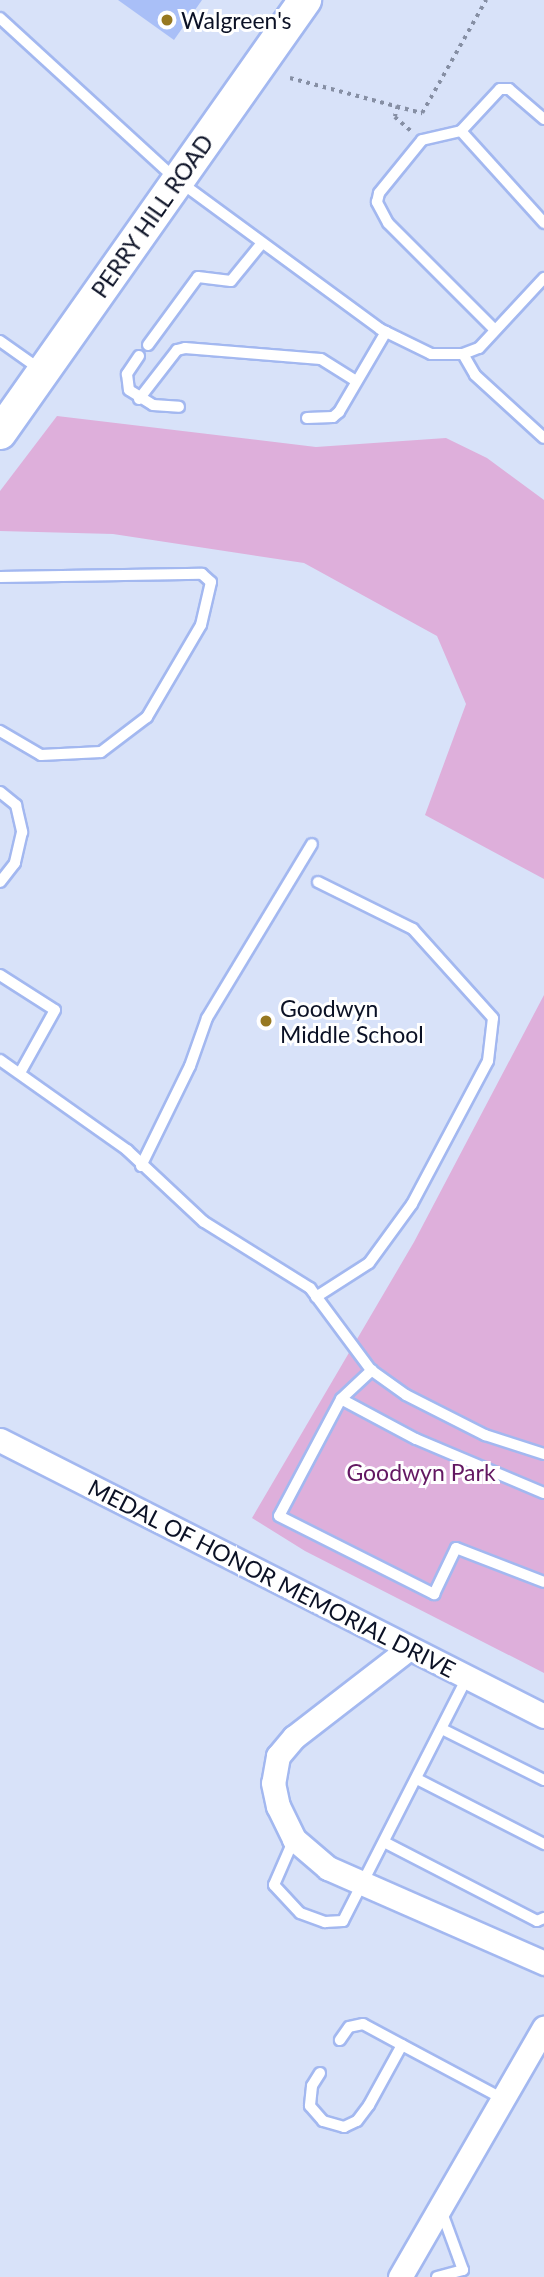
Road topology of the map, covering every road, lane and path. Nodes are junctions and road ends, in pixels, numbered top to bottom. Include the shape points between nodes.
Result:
1 (305, 0) edge
2 (486, 0) edge
3 (0, 18) edge
4 (290, 78) dead end
5 (398, 106) junction
6 (544, 118) edge
7 (461, 131) junction
8 (422, 141) junction
9 (176, 179) junction
10 (544, 223) edge
11 (262, 243) junction
12 (544, 278) edge
13 (495, 330) junction
14 (386, 332) junction
15 (0, 341) edge
16 (148, 345) dead end
17 (463, 354) junction
18 (139, 356) dead end
19 (43, 372) junction
20 (356, 381) junction
21 (139, 399) junction
22 (178, 407) dead end
23 (307, 418) dead end
24 (3, 424) edge
25 (544, 438) edge
26 (0, 577) edge
27 (0, 732) edge
28 (0, 792) edge
29 (312, 844) dead end
30 (0, 882) edge
31 (317, 882) dead end
32 (0, 975) edge
33 (0, 1059) edge
34 (20, 1073) junction
35 (141, 1166) junction
36 (316, 1297) junction
37 (372, 1370) junction
38 (341, 1399) junction
39 (0, 1440) edge
40 (544, 1454) edge
41 (544, 1493) edge
42 (544, 1582) edge
43 (408, 1649) junction
44 (467, 1678) junction
45 (544, 1716) edge
46 (442, 1729) junction
47 (417, 1779) junction
48 (544, 1780) edge
49 (294, 1839) junction
50 (386, 1843) junction
51 (544, 1844) edge
52 (366, 1885) junction
53 (544, 1918) edge
54 (544, 1963) edge
55 (544, 2028) edge
56 (340, 2040) dead end
57 (402, 2045) junction
58 (320, 2073) dead end
59 (503, 2099) junction
60 (440, 2207) junction
61 (463, 2270) junction
62 (400, 2277) edge
63 (437, 2277) edge
64 (474, 2277) edge

1 - 9 main road, PERRY HILL ROAD
2 - 5 path via 422,113
3 - 9 lane
4 - 5 path
5 - 8 path via 395,117
6 - 7 lane via 509,89 500,89
7 - 8 lane
7 - 10 lane
8 - 13 lane via 379,193 377,202 388,223
9 - 11 lane
9 - 19 main road, PERRY HILL ROAD
11 - 14 lane
11 - 16 lane via 231,281 198,278
12 - 13 lane
13 - 17 lane via 479,348
14 - 17 lane via 430,354
14 - 20 lane
15 - 19 lane
17 - 25 lane via 475,375
18 - 21 lane via 125,382
19 - 24 main road, PERRY HILL ROAD
20 - 21 lane via 321,359 185,348 177,349
20 - 23 lane via 332,417
21 - 22 lane
26 - 27 lane via 202,574 211,582 201,625 147,717 101,752 41,755
28 - 30 lane via 16,805 22,832 15,863
29 - 35 lane via 206,1017 190,1066
31 - 36 lane via 413,929 493,1018 488,1061 412,1203 369,1263 347,1282
32 - 34 lane via 55,1010
33 - 34 lane
34 - 35 lane via 83,1115
35 - 36 lane via 204,1222 310,1288
36 - 37 lane
37 - 38 lane
37 - 40 lane via 406,1395 485,1434
38 - 41 lane via 416,1439
38 - 42 lane via 279,1516 434,1594 456,1548
39 - 43 street, MEDAL OF HONOR MEMORIAL DRIVE
43 - 44 street, MEDAL OF HONOR MEMORIAL DRIVE
43 - 49 street via 294,1737 278,1756 273,1783
44 - 45 street, MEDAL OF HONOR MEMORIAL DRIVE
44 - 46 lane
46 - 47 lane
46 - 48 lane
47 - 50 lane
47 - 51 lane
49 - 52 street via 328,1868
49 - 52 lane via 274,1885 300,1913 326,1922 343,1921
50 - 52 lane
50 - 53 lane via 537,1921
52 - 54 street
55 - 59 street
56 - 57 lane via 349,2027 363,2024
57 - 58 lane via 369,2105 357,2121 344,2127 323,2121 310,2106 312,2086
57 - 59 lane
59 - 60 street
60 - 61 lane
60 - 62 street
61 - 63 lane
61 - 64 lane

